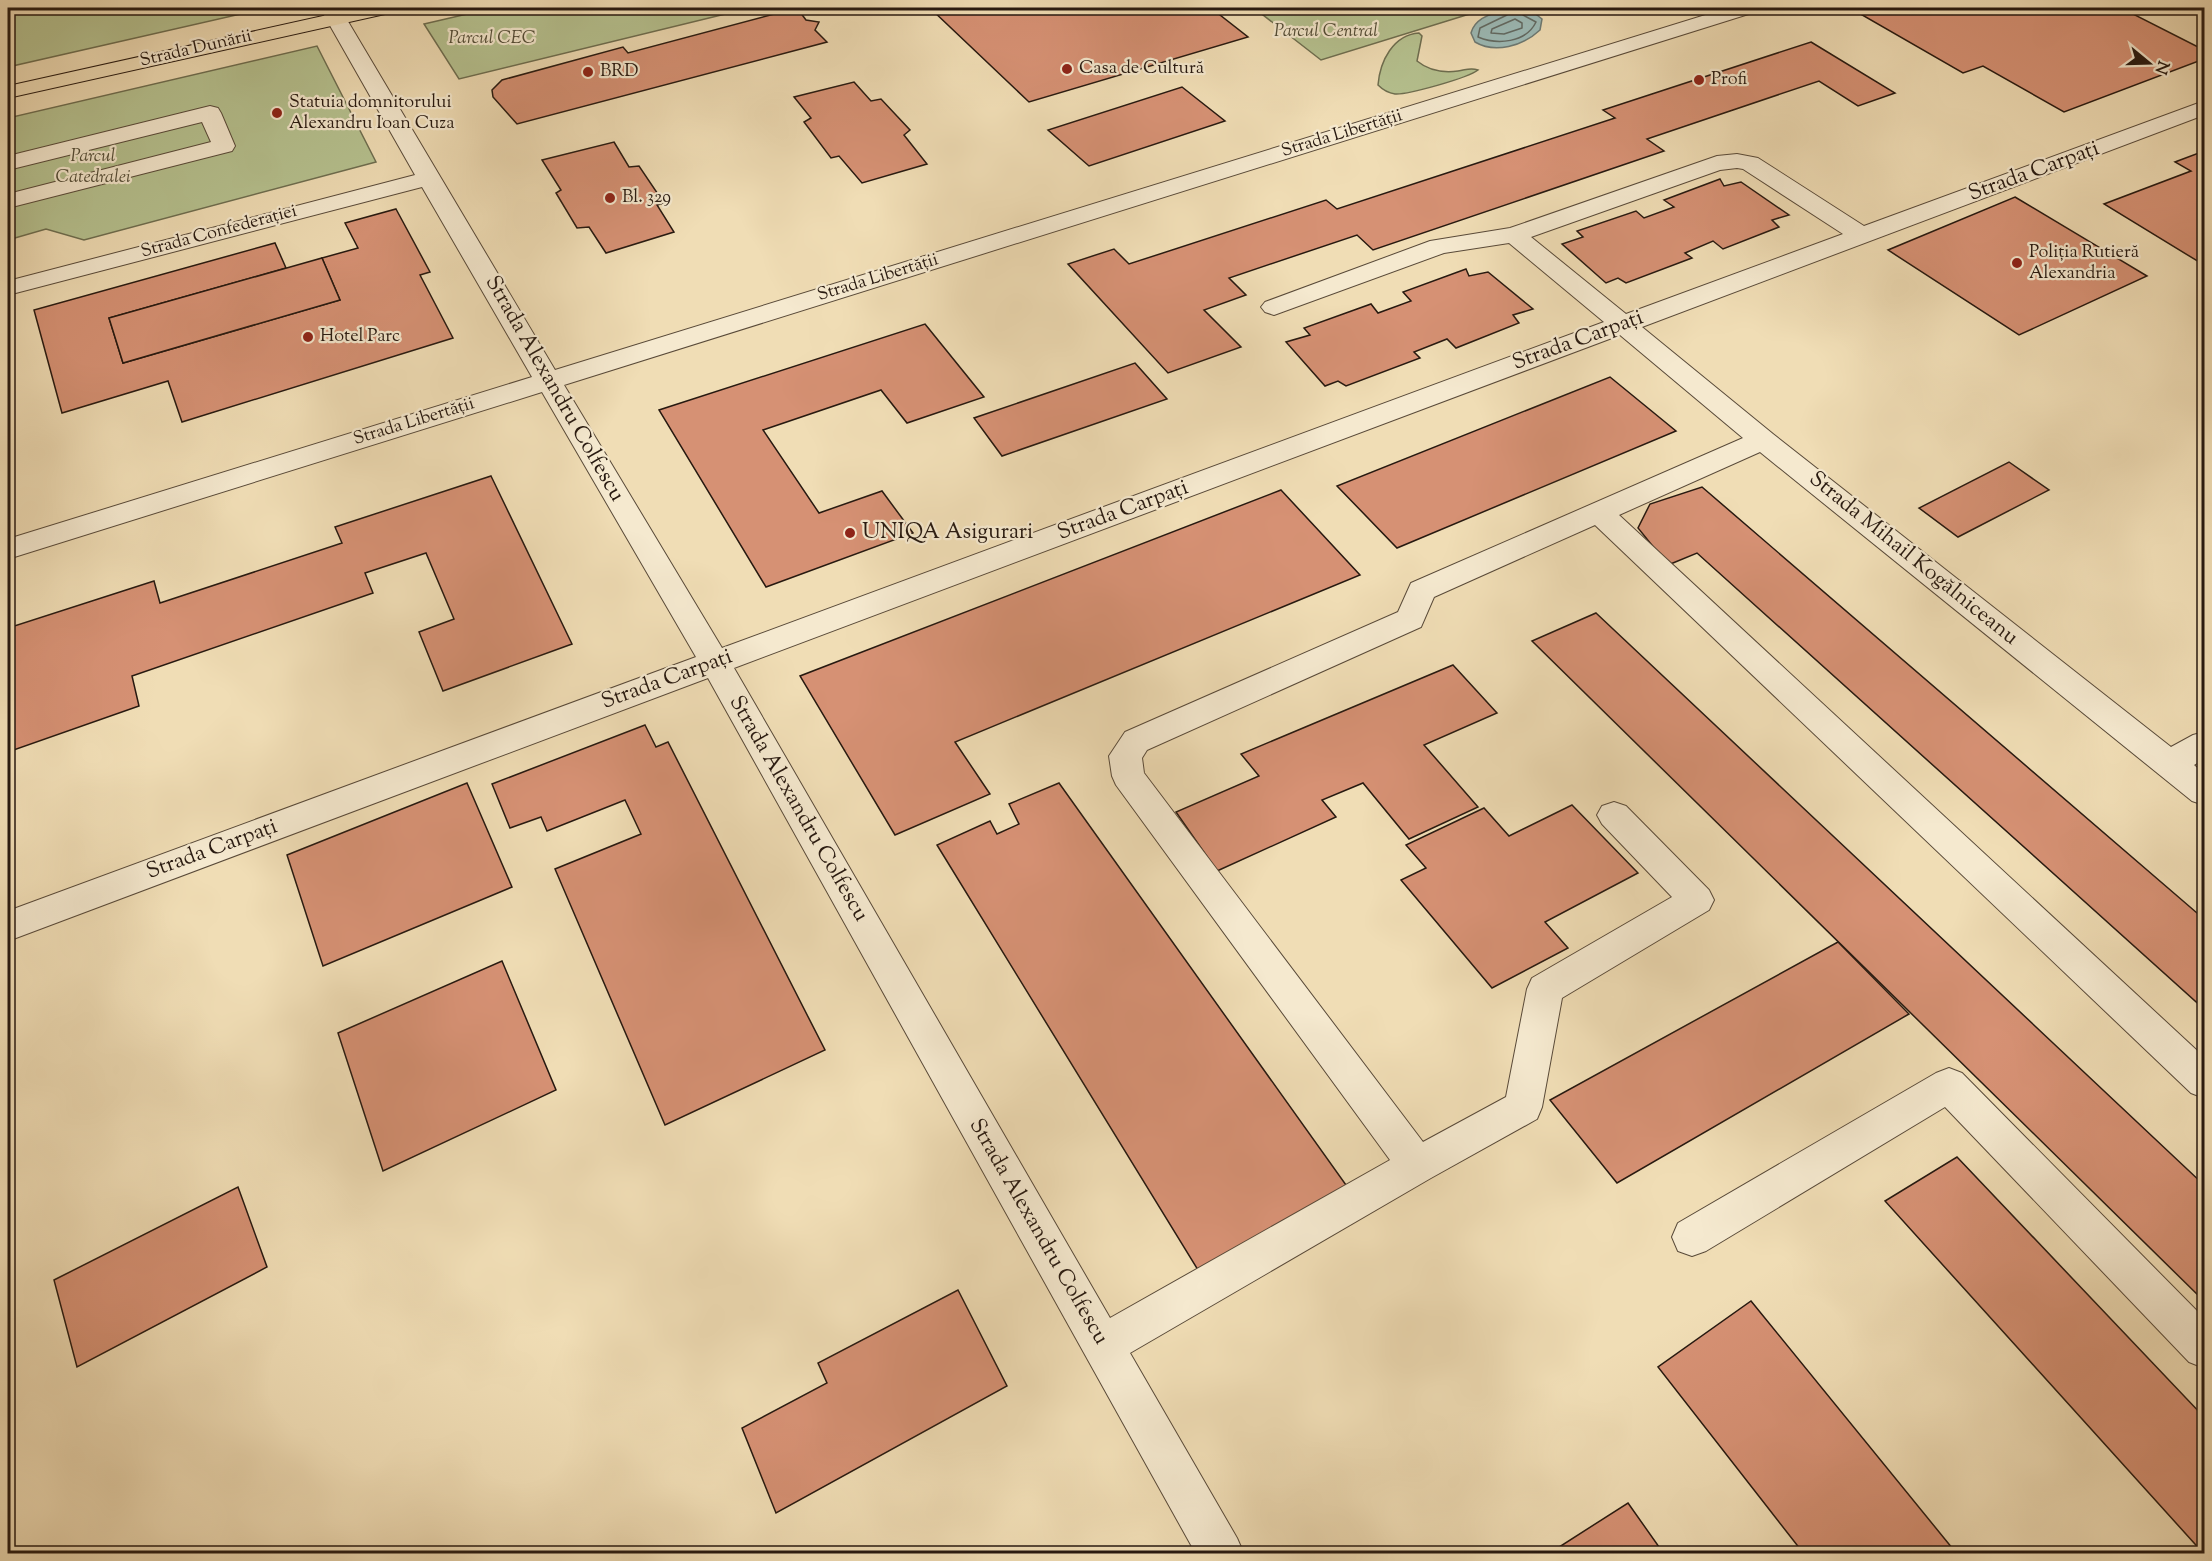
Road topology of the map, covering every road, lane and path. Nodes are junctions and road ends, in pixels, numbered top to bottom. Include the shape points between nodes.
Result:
1 (385, 8) edge
2 (1748, 8) edge
3 (333, 13) edge
4 (8, 92) edge
5 (2205, 108) edge
6 (8, 163) edge
7 (430, 177) junction
8 (8, 201) edge
9 (1514, 235) junction
10 (1863, 236) junction
11 (8, 288) edge
12 (1274, 307) dead end
13 (1623, 325) junction
14 (550, 380) junction
15 (1763, 440) junction
16 (1598, 512) junction
17 (8, 549) edge
18 (715, 663) junction
19 (2205, 744) edge
20 (2169, 764) junction
21 (2205, 792) edge
22 (1614, 815) dead end
23 (8, 926) edge
24 (2205, 1081) edge
25 (1417, 1165) junction
26 (1692, 1237) dead end
27 (1103, 1345) junction
28 (2205, 1347) edge
29 (1221, 1554) edge

1 - 3 main road, Strada Dunării
2 - 14 street, Strada Libertății
3 - 4 main road, Strada Dunării
3 - 7 street, Strada Alexandru Colfescu
5 - 10 street, Strada Carpați
6 - 8 street via 210,113 224,146
7 - 11 street, Strada Confederației
7 - 14 street, Strada Alexandru Colfescu
9 - 10 street via 1717,163 1737,161 1750,163 1771,175
9 - 12 street via 1440,246
9 - 13 street, Strada Mihail Kogălniceanu
10 - 13 street, Strada Carpați
13 - 15 street, Strada Mihail Kogălniceanu
13 - 18 street, Strada Carpați
14 - 17 street, Strada Libertății
14 - 18 street, Strada Alexandru Colfescu
15 - 16 street
15 - 20 street, Strada Mihail Kogălniceanu
16 - 24 street
16 - 25 street via 1422,590 1410,619 1136,741 1125,756 1128,776
18 - 23 street, Strada Carpați
18 - 27 street, Strada Alexandru Colfescu
19 - 20 street
20 - 21 street, Strada Mihail Kogălniceanu
22 - 25 street via 1697,900 1545,989 1523,1107
25 - 27 street
26 - 28 street via 1949,1085
27 - 29 street, Strada Alexandru Colfescu

